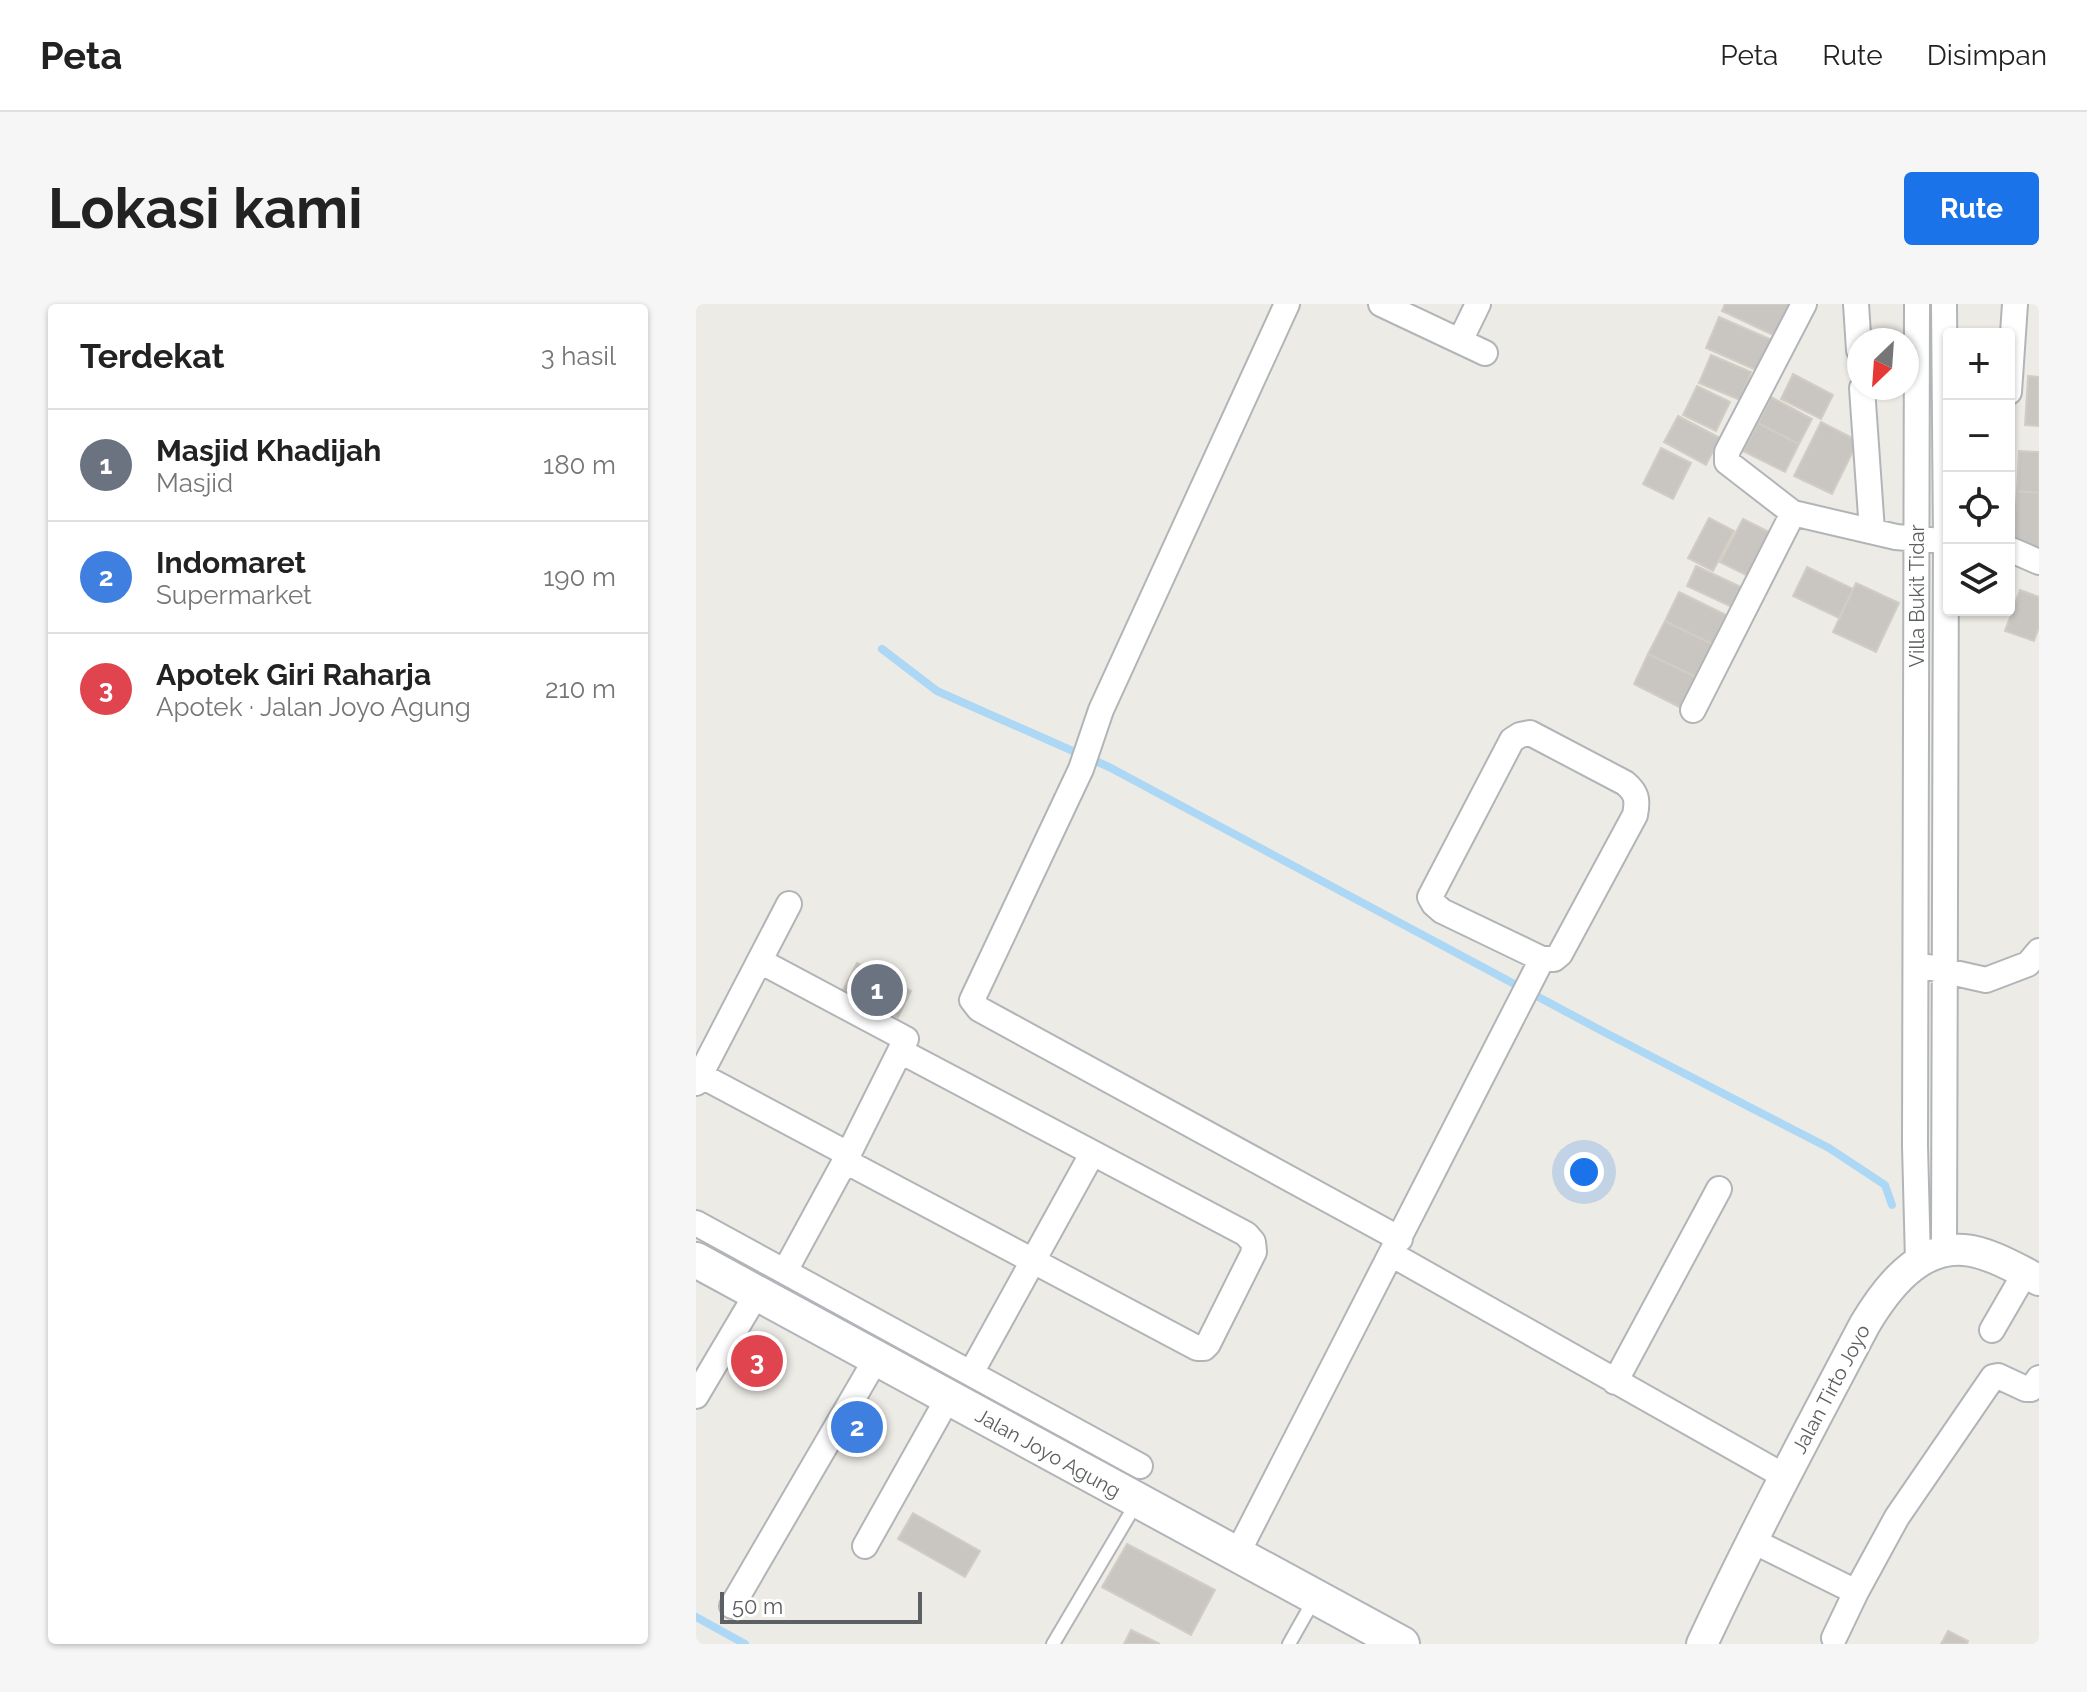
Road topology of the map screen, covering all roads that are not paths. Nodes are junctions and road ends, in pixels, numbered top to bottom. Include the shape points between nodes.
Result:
1 (1287, 304) edge
2 (1381, 304) edge
3 (1478, 304) edge
4 (1804, 304) edge
5 (1856, 304) edge
6 (1917, 304) edge
7 (1944, 304) edge
8 (2015, 304) edge
9 (1858, 328) edge
10 (2013, 328) edge
11 (1460, 341) junction
12 (1485, 353) dead end
13 (1863, 400) edge
14 (1947, 472) edge
15 (1793, 513) junction
16 (1872, 531) junction
17 (1917, 539) junction
18 (1943, 540) edge
19 (1948, 544) edge
20 (2015, 552) edge
21 (2039, 562) edge
22 (1693, 710) dead end
23 (789, 904) dead end
24 (2039, 951) edge
25 (760, 961) junction
26 (1915, 966) junction
27 (1537, 969) junction
28 (1943, 969) junction
29 (902, 1052) junction
30 (698, 1079) edge
31 (1915, 1146) junction
32 (1943, 1147) junction
33 (1092, 1154) junction
34 (847, 1157) junction
35 (1719, 1189) dead end
36 (696, 1223) edge
37 (1395, 1246) junction
38 (1931, 1256) junction
39 (696, 1260) edge
40 (1035, 1260) junction
41 (785, 1271) junction
42 (2032, 1276) edge
43 (757, 1293) junction
44 (1992, 1330) dead end
45 (876, 1359) junction
46 (971, 1373) junction
47 (2039, 1378) edge
48 (1615, 1382) junction
49 (696, 1396) edge
50 (948, 1398) junction
51 (1140, 1466) dead end
52 (1784, 1476) junction
53 (1138, 1502) junction
54 (1751, 1540) junction
55 (865, 1546) dead end
56 (1237, 1554) junction
57 (1856, 1592) junction
58 (1316, 1597) junction
59 (732, 1606) dead end
60 (1834, 1638) dead end
61 (1053, 1644) edge
62 (1289, 1644) edge
63 (1402, 1644) edge
64 (1702, 1644) edge

1 - 37 street via 1101,710 1081,769 972,1000 979,1009
2 - 11 street
3 - 11 street
4 - 15 street via 1727,452 1735,471
5 - 9 street
6 - 17 street, Villa Bukit Tidar
7 - 14 street, Villa Bukit Tidar
8 - 10 street
11 - 12 street
13 - 16 street
15 - 16 street
15 - 22 street
16 - 17 street
17 - 18 street
17 - 26 street, Villa Bukit Tidar
19 - 28 street, Villa Bukit Tidar
20 - 21 street
23 - 25 street
24 - 28 street via 2028,964 1986,980
25 - 29 street via 902,1035
25 - 30 street
26 - 28 street
26 - 31 street, Villa Bukit Tidar
27 - 27 street via 1560,954 1638,802 1625,783 1530,733 1512,740 1430,897 1442,911
27 - 37 street
28 - 32 street, Villa Bukit Tidar
29 - 33 street
29 - 34 street
30 - 34 street
31 - 32 street
31 - 38 street, Villa Bukit Tidar
32 - 38 street, Villa Bukit Tidar
33 - 40 street
33 - 40 street via 1253,1242 1254,1252 1208,1344 1197,1348
34 - 40 street
34 - 41 street
35 - 48 street
36 - 41 street
37 - 48 street
37 - 56 street
38 - 42 street via 1965,1250
38 - 52 street, Jalan Tirto Joyo via 1880,1300
39 - 43 main road, Jalan Joyo Agung
40 - 46 street
41 - 46 street
42 - 44 street
43 - 45 main road, Jalan Joyo Agung
43 - 49 street
45 - 50 main road, Jalan Joyo Agung
45 - 59 street
46 - 51 street
47 - 57 street via 2026,1389 1993,1377 1897,1517
48 - 52 street
50 - 53 main road, Jalan Joyo Agung
50 - 55 street
52 - 54 street, Jalan Tirto Joyo
53 - 56 main road, Jalan Joyo Agung
53 - 61 lane
54 - 57 street
54 - 64 street, Jalan Tirto Joyo
56 - 58 main road, Jalan Joyo Agung
57 - 60 street
58 - 62 lane
58 - 63 main road, Jalan Joyo Agung

